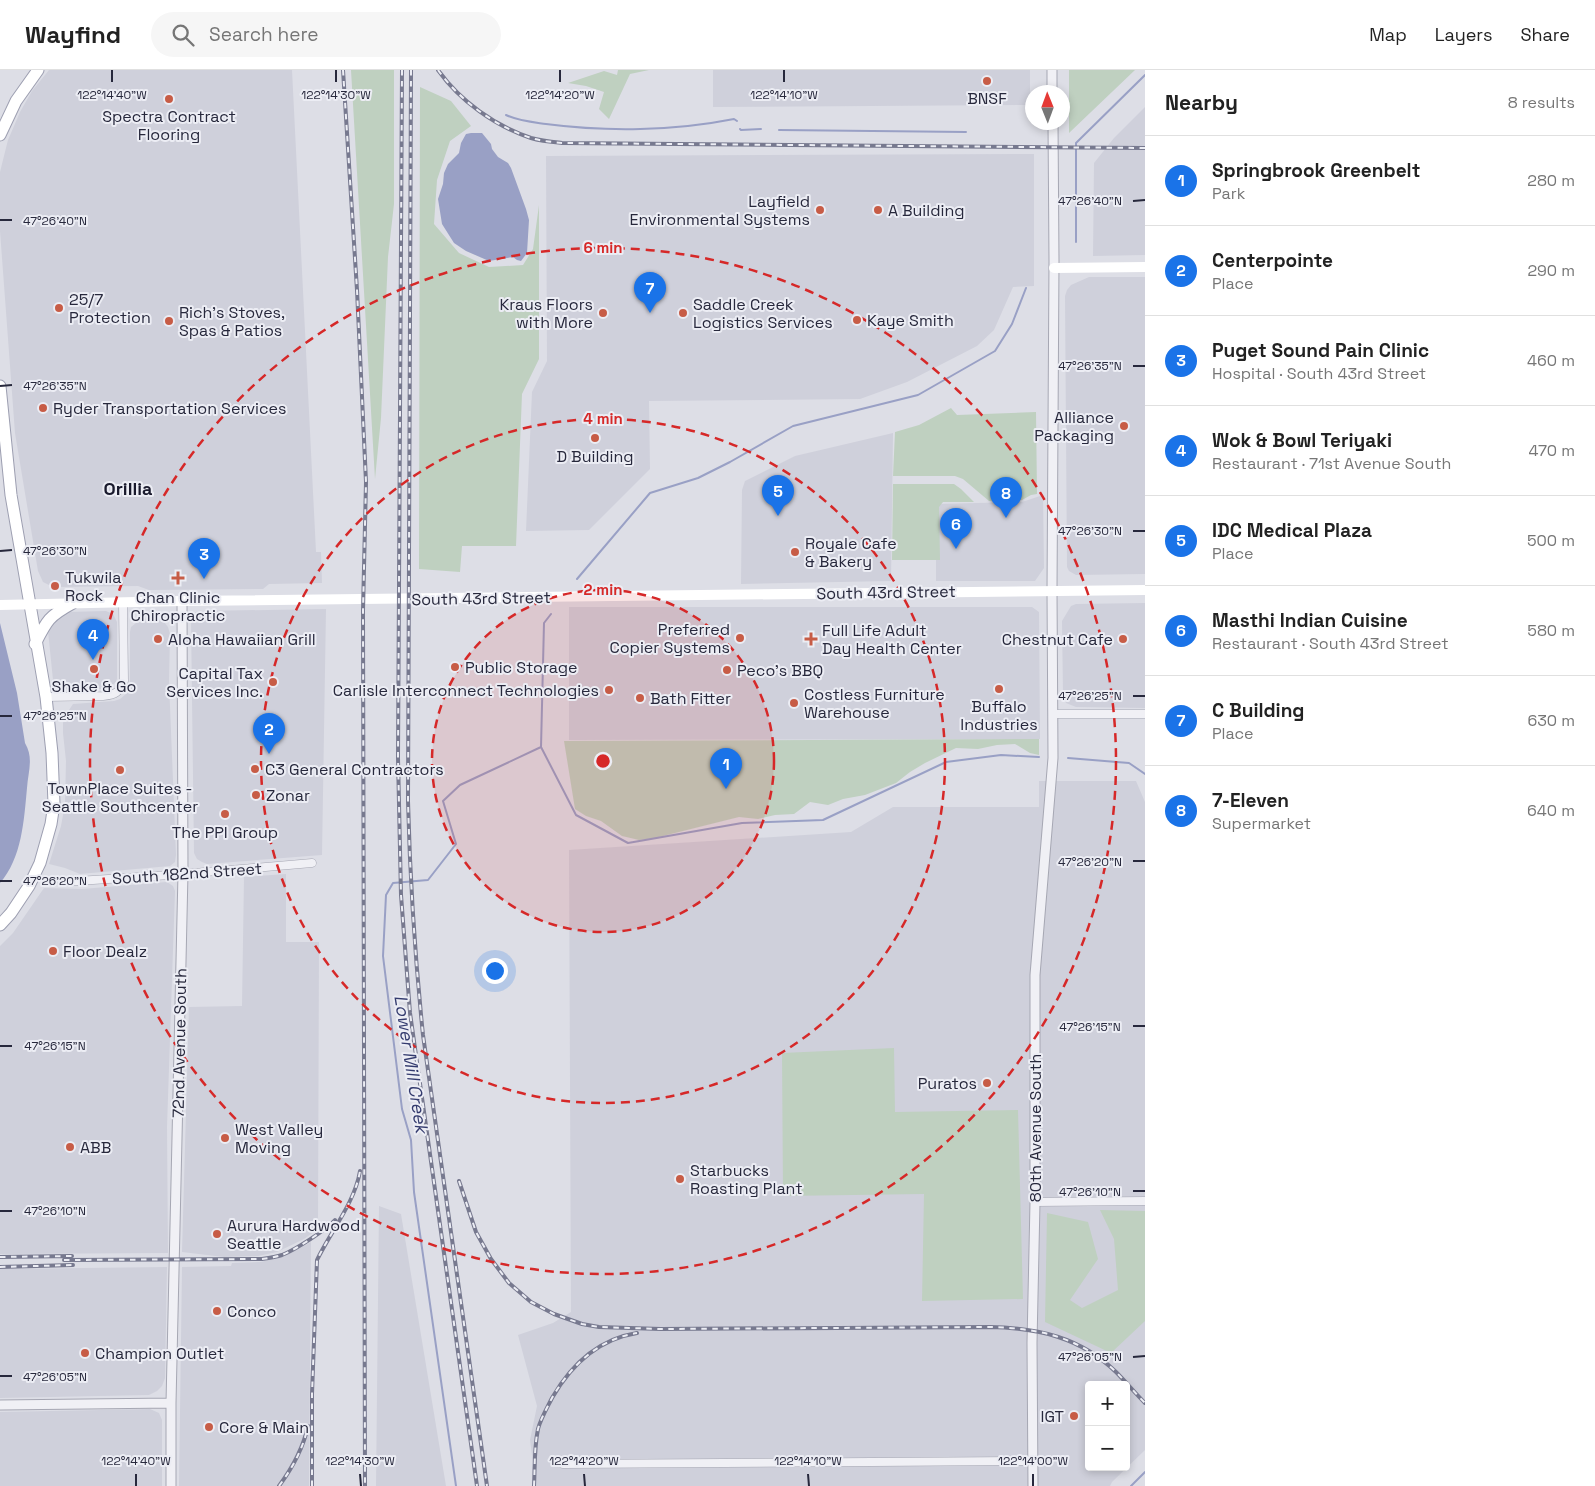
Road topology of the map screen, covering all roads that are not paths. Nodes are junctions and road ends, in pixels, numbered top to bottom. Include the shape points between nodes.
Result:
1 (38, 70) edge
2 (1052, 70) edge
3 (1052, 85) edge
4 (1052, 130) edge
5 (0, 135) edge
6 (1145, 267) edge
7 (1054, 268) junction
8 (0, 386) edge
9 (1052, 590) junction
10 (1145, 590) edge
11 (182, 601) junction
12 (72, 603) junction
13 (123, 603) junction
14 (30, 604) junction
15 (4, 605) edge
16 (35, 644) junction
17 (46, 697) junction
18 (1053, 714) junction
19 (1145, 714) edge
20 (312, 863) dead end
21 (183, 873) junction
22 (62, 882) dead end
23 (0, 925) edge
24 (1034, 1202) junction
25 (1145, 1202) edge
26 (171, 1403) junction
27 (0, 1405) edge
28 (1032, 1461) junction
29 (564, 1464) dead end
30 (171, 1486) edge
31 (1033, 1486) edge

1 - 5 main road via 16,101
2 - 3 street
4 - 7 street, 80th Avenue South
6 - 7 main road
7 - 9 street, 80th Avenue South
8 - 14 main road via 11,494
9 - 10 main road, South 43rd Street
9 - 11 main road, South 43rd Street
9 - 18 street, 80th Avenue South
11 - 13 main road, South 43rd Street
11 - 21 street, 72nd Avenue South
12 - 13 main road, South 43rd Street
12 - 14 main road, South 43rd Street
12 - 16 main road via 51,616
13 - 17 street via 124,681 120,691 104,696
14 - 15 main road, South 43rd Street
14 - 16 main road
16 - 17 main road
17 - 23 main road via 54,781 51,824 40,863 29,886
18 - 19 street
18 - 24 street, 80th Avenue South via 1054,758 1035,975
20 - 21 street, South 182nd Street
21 - 22 street, South 182nd Street
21 - 26 street, 72nd Avenue South
24 - 25 street
24 - 28 street, 80th Avenue South
26 - 27 street
26 - 30 street, 72nd Avenue South
28 - 29 street
28 - 31 street, 80th Avenue South

